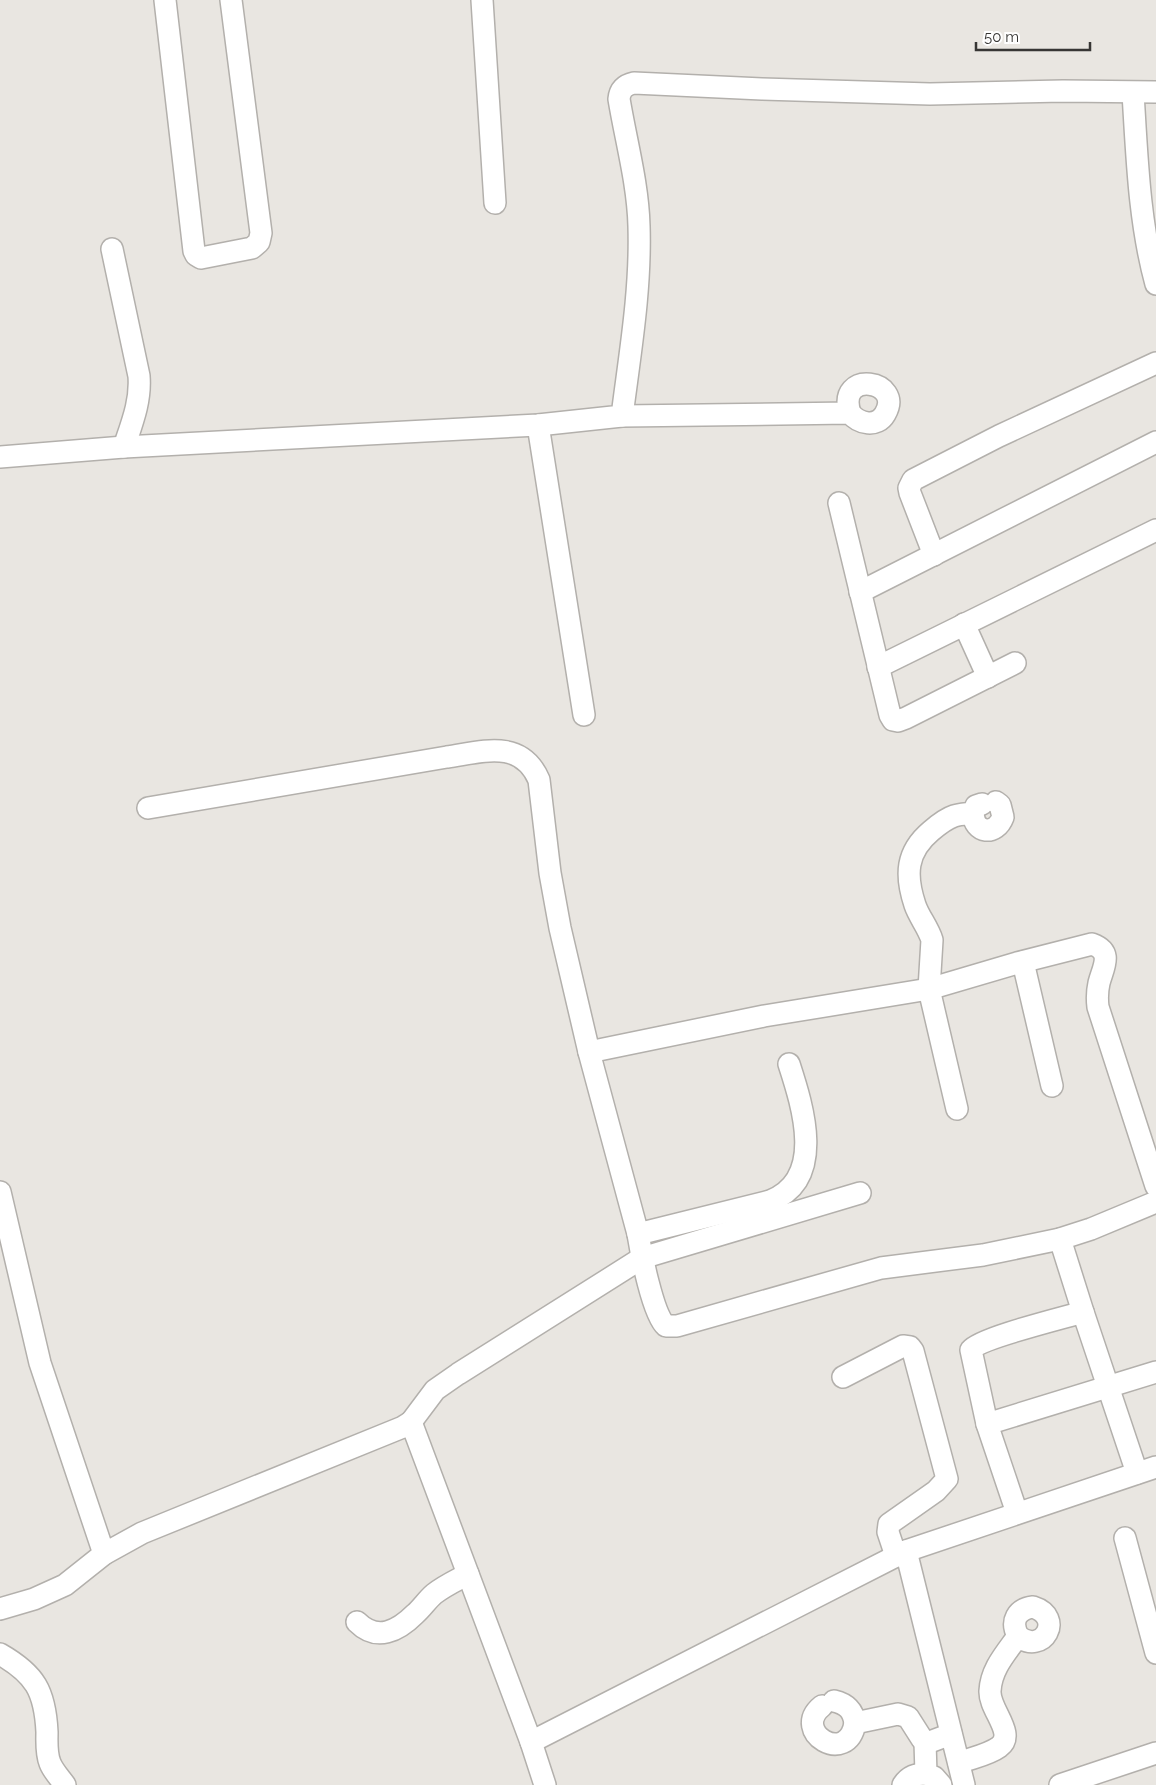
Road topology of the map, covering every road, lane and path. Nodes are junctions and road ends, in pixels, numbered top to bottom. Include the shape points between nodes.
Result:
1 (165, 0) edge
2 (231, 0) edge
3 (482, 0) edge
4 (1156, 92) edge
5 (1133, 93) junction
6 (494, 203) dead end
7 (112, 249) dead end
8 (1156, 284) edge
9 (1156, 362) edge
10 (850, 413) dead end
11 (622, 416) junction
12 (538, 425) junction
13 (1156, 442) edge
14 (124, 447) junction
15 (0, 457) edge
16 (839, 503) dead end
17 (1156, 530) edge
18 (934, 555) junction
19 (860, 592) junction
20 (964, 624) junction
21 (1015, 663) dead end
22 (878, 667) junction
23 (988, 677) junction
24 (584, 715) dead end
25 (983, 806) dead end
26 (148, 808) dead end
27 (1023, 962) junction
28 (929, 990) junction
29 (589, 1052) junction
30 (789, 1064) dead end
31 (1052, 1086) dead end
32 (956, 1109) dead end
33 (1156, 1186) edge
34 (860, 1193) dead end
35 (1156, 1202) edge
36 (1, 1203) edge
37 (638, 1234) junction
38 (1060, 1239) junction
39 (642, 1258) junction
40 (1082, 1312) junction
41 (1156, 1372) edge
42 (843, 1377) dead end
43 (1108, 1386) junction
44 (412, 1422) junction
45 (987, 1424) junction
46 (1147, 1470) edge
47 (1017, 1513) junction
48 (1124, 1538) dead end
49 (901, 1553) junction
50 (104, 1554) junction
51 (468, 1574) junction
52 (0, 1609) edge
53 (357, 1622) dead end
54 (1018, 1636) dead end
55 (1156, 1653) edge
56 (0, 1654) edge
57 (855, 1723) junction
58 (951, 1734) junction
59 (531, 1742) junction
60 (925, 1742) junction
61 (1156, 1752) edge
62 (959, 1763) junction
63 (934, 1780) edge
64 (65, 1785) edge
65 (545, 1785) edge
66 (903, 1785) edge
67 (964, 1785) edge
68 (1060, 1785) edge

1 - 2 street via 194,251 201,258 252,248 259,242
3 - 6 street
4 - 5 street
5 - 8 street via 1141,204
5 - 11 street via 930,94 634,83 624,87 619,99 636,199 639,250 637,300
7 - 14 street via 140,386
9 - 18 street via 913,480 910,493
10 - 11 street
11 - 12 street
12 - 14 street
12 - 24 street
13 - 18 street
14 - 15 street
16 - 19 street
17 - 20 street
18 - 19 street
19 - 22 street
20 - 22 street
20 - 23 street
21 - 23 street
22 - 23 street via 890,715 896,722
25 - 28 street via 941,822 913,851 909,881 915,907 932,940
26 - 29 street via 456,755 502,750 521,756 536,771 539,780 554,901
27 - 28 street
27 - 31 street
27 - 33 street via 1092,944 1104,951 1106,958 1097,991 1098,1007
28 - 29 street via 764,1016
28 - 32 street
29 - 37 street
30 - 37 street via 805,1122 801,1174 792,1187 770,1201
34 - 39 street
35 - 38 street via 1091,1230
36 - 50 street via 40,1363
37 - 39 street
38 - 39 street via 983,1255 881,1268 671,1327 664,1324 658,1315
38 - 40 street
39 - 44 street via 458,1374 436,1390
40 - 43 street
40 - 45 street via 973,1348 971,1352
41 - 43 street
42 - 49 street via 903,1346 913,1351 947,1479 936,1491 889,1524 888,1532
43 - 45 street
43 - 46 street
44 - 50 street via 167,1521
44 - 51 street
45 - 47 street
46 - 47 street
47 - 49 street
48 - 55 street
49 - 58 street
49 - 59 street
50 - 52 street via 65,1585
51 - 53 street via 436,1592 415,1615 391,1631 371,1632
51 - 59 street
54 - 62 street via 995,1670 990,1692 991,1702 1006,1732 1005,1740 997,1748
56 - 64 street via 21,1668 43,1697 49,1762
57 - 57 street via 849,1738 834,1745 819,1739 812,1724 814,1715 828,1704 842,1703 854,1714
57 - 60 street via 903,1715 911,1720
58 - 60 street
58 - 62 street
59 - 65 street
60 - 63 street
61 - 68 street
62 - 67 street
63 - 66 street via 918,1774

